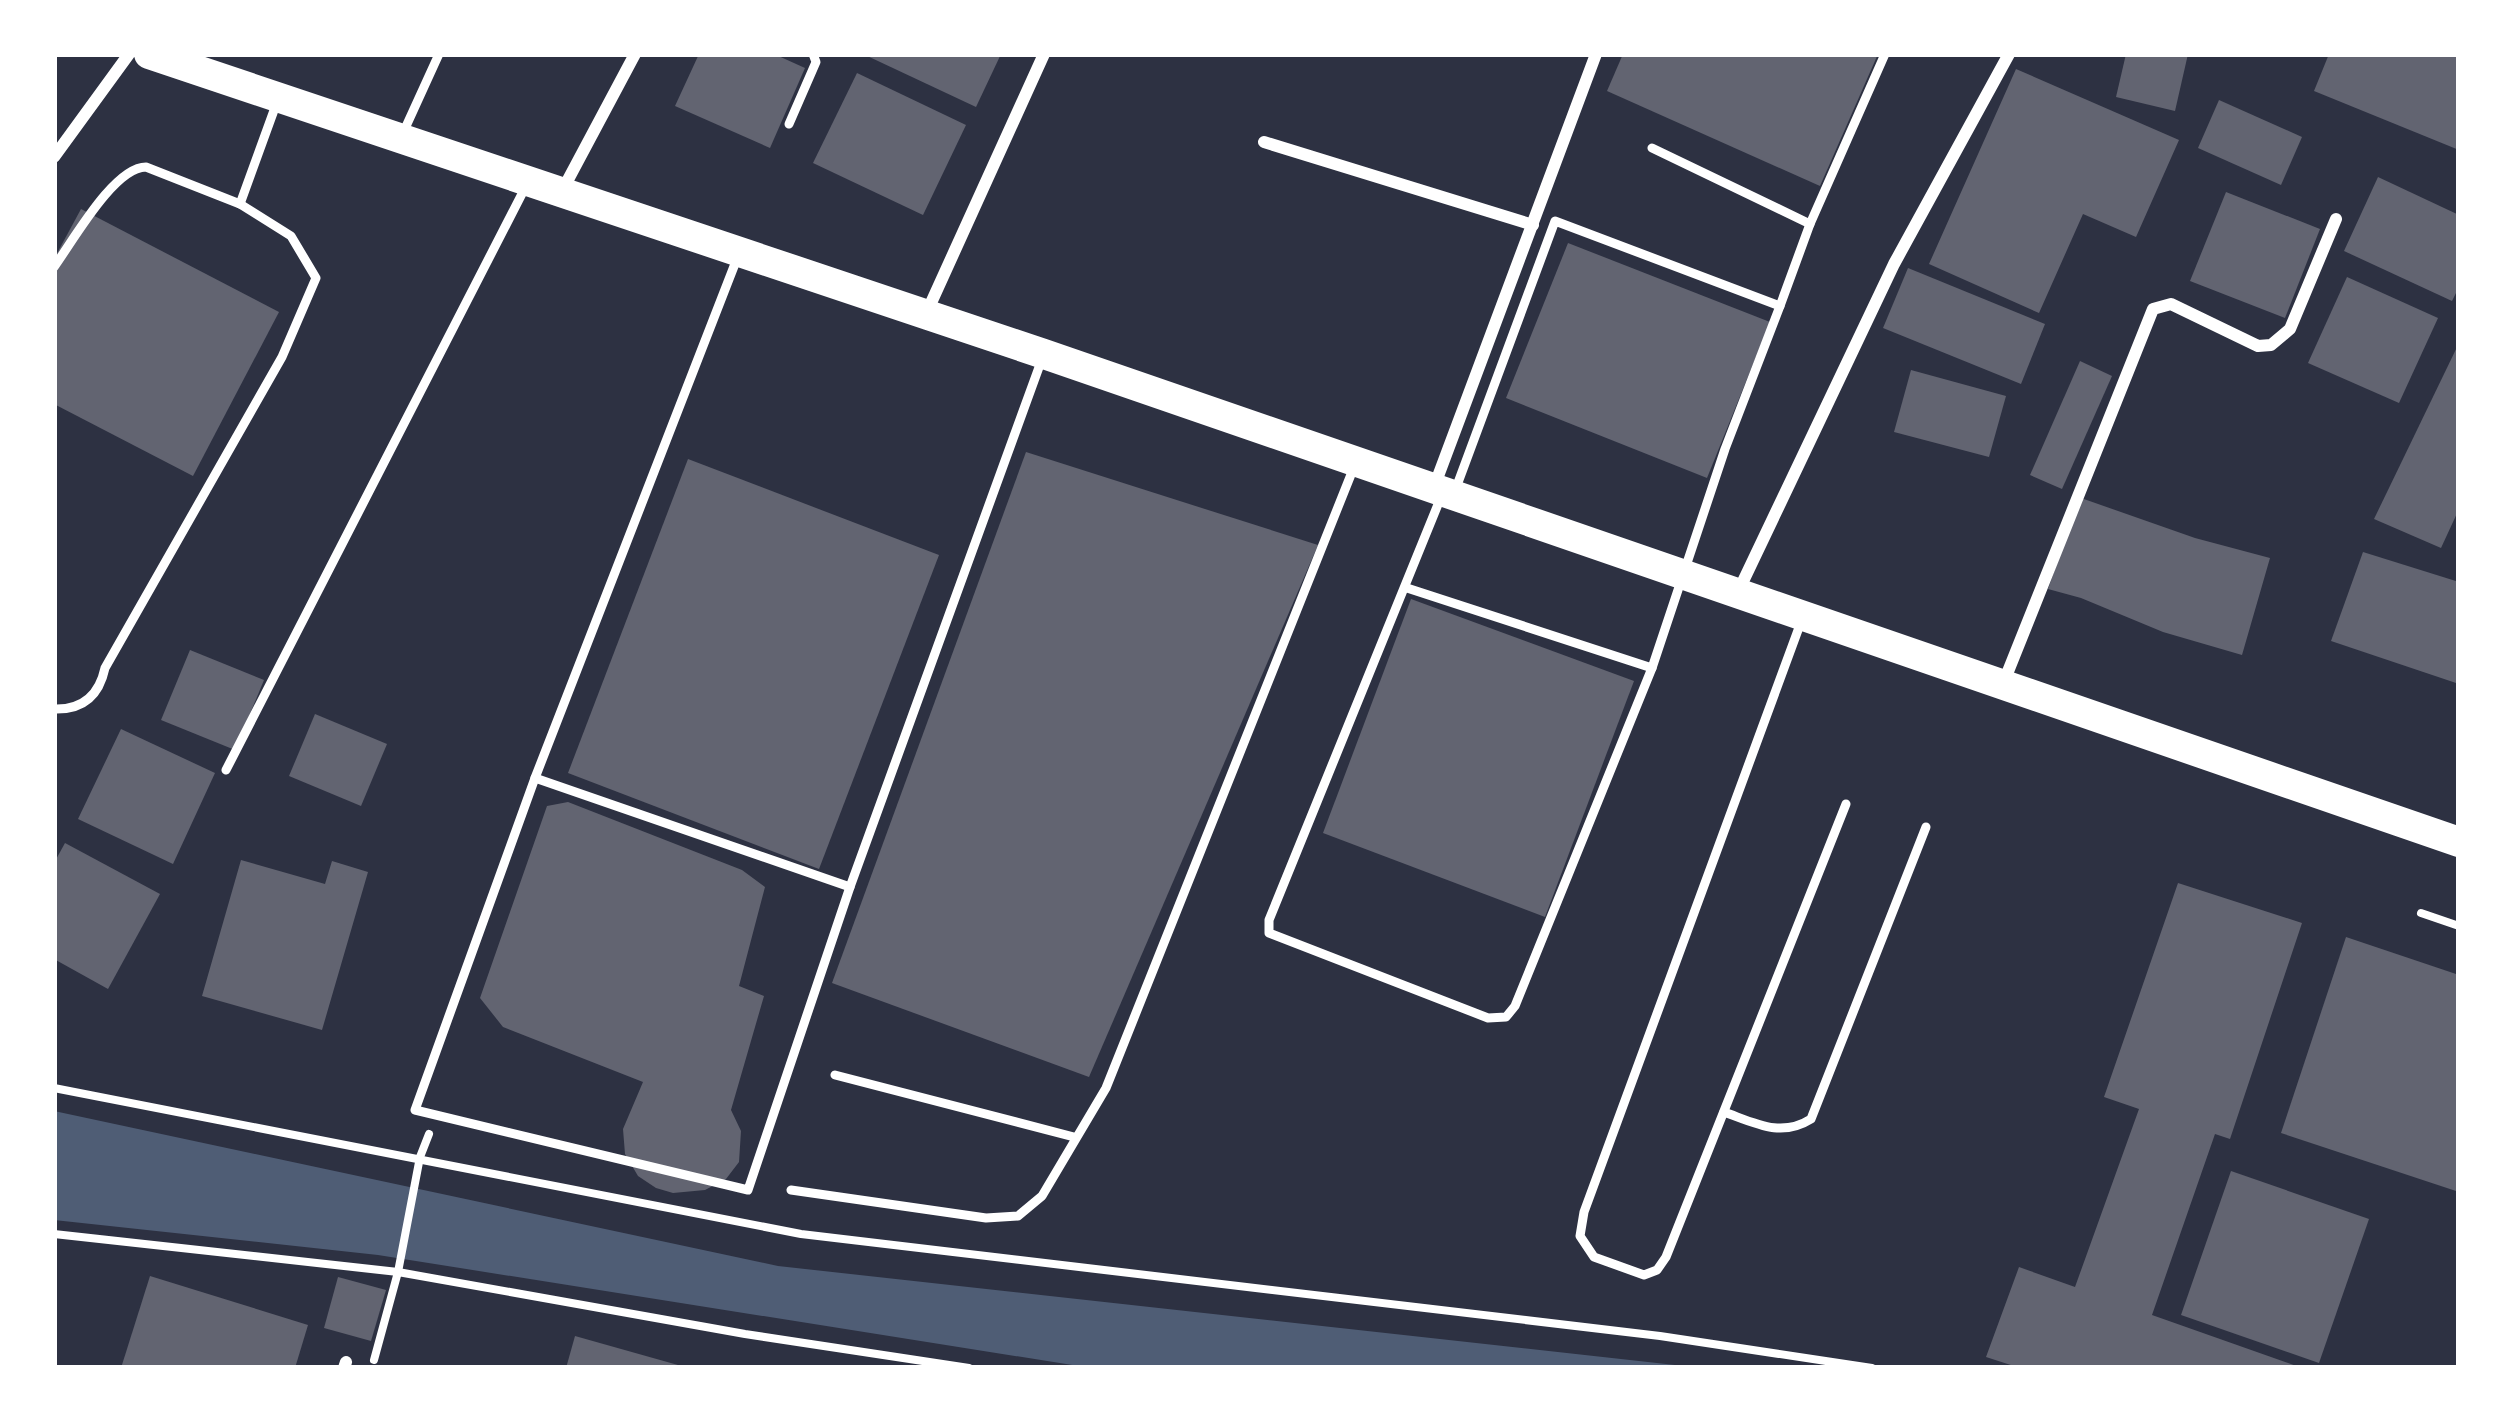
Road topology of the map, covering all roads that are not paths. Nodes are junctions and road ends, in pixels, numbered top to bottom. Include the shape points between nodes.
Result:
1 (129, 54) edge
2 (149, 54) edge
3 (439, 54) edge
4 (634, 54) edge
5 (813, 54) edge
6 (1044, 54) edge
7 (1596, 54) edge
8 (1885, 54) edge
9 (2009, 54) edge
10 (279, 98) junction
11 (789, 124) dead end
12 (401, 138) junction
13 (1264, 142) dead end
14 (1652, 148) dead end
15 (54, 157) edge
16 (528, 181) junction
17 (561, 192) junction
18 (240, 204) junction
19 (2336, 219) dead end
20 (1810, 224) junction
21 (1533, 225) junction
22 (739, 252) junction
23 (54, 267) edge
24 (1780, 306) junction
25 (926, 314) junction
26 (1044, 354) junction
27 (1356, 462) junction
28 (1444, 492) junction
29 (1683, 575) junction
30 (1407, 588) junction
31 (1738, 593) junction
32 (1802, 616) junction
33 (1652, 668) junction
34 (2002, 685) junction
35 (54, 709) edge
36 (226, 770) dead end
37 (536, 778) junction
38 (1846, 804) dead end
39 (1926, 827) dead end
40 (2459, 842) edge
41 (850, 887) junction
42 (835, 1075) dead end
43 (1724, 1112) junction
44 (1074, 1137) junction
45 (791, 1190) dead end

1 - 15 street
2 - 10 main road
3 - 12 lane
4 - 17 street
5 - 11 lane
6 - 25 street
7 - 21 street
8 - 20 lane
9 - 31 street via 1894,264
10 - 12 main road
10 - 18 lane
12 - 16 main road
13 - 21 street
14 - 20 lane
16 - 17 main road
16 - 36 lane
17 - 22 main road
18 - 23 lane via 164,170 136,167 115,182
18 - 35 lane via 291,236 316,278 282,357 94,694
19 - 34 street via 2290,328 2271,345 2171,304 2153,309
20 - 24 lane
21 - 28 street
22 - 25 main road
22 - 37 lane
24 - 28 lane via 1555,220
24 - 29 lane
25 - 26 main road
26 - 27 main road
26 - 41 lane
27 - 28 main road
27 - 44 lane via 1106,1088
28 - 29 main road
28 - 30 lane
29 - 31 main road
29 - 33 lane
30 - 33 lane
30 - 33 lane via 1269,933 1488,1018 1515,1006
31 - 32 main road
32 - 34 main road
32 - 43 lane via 1584,1212 1580,1236 1594,1257 1644,1275 1657,1270
34 - 40 main road
37 - 41 lane
37 - 41 lane via 415,1110 748,1190
38 - 43 lane
39 - 43 lane via 1811,1119 1776,1130
42 - 44 lane
44 - 45 lane via 1042,1196 1018,1216

